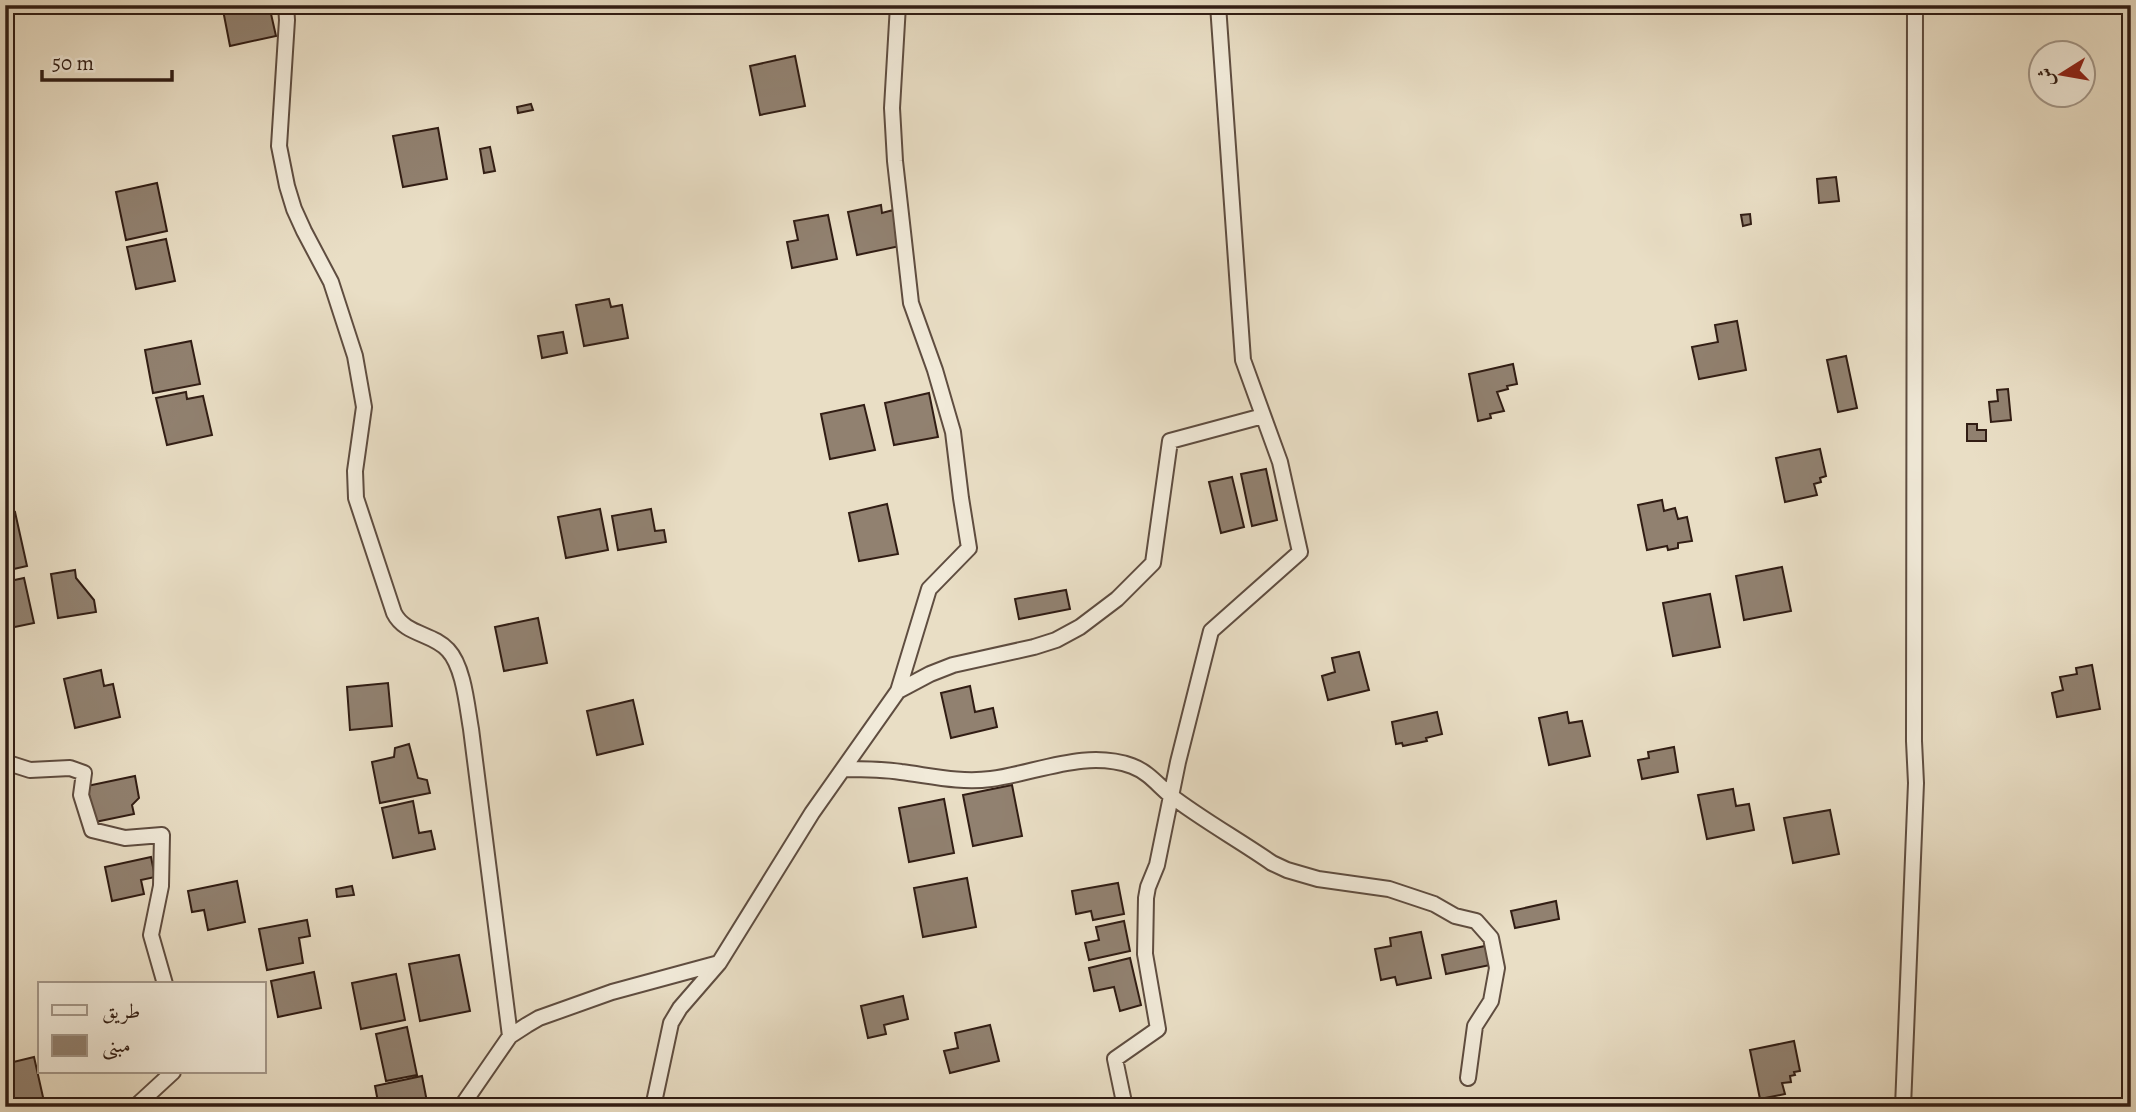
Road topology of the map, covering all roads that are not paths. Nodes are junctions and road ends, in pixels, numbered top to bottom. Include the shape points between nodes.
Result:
1 (286, 5) edge
2 (898, 5) edge
3 (1218, 5) edge
4 (1915, 5) edge
5 (1263, 416) junction
6 (898, 691) junction
7 (5, 762) edge
8 (843, 769) junction
9 (1170, 795) junction
10 (719, 963) junction
11 (164, 982) edge
12 (510, 1036) junction
13 (171, 1074) edge
14 (1468, 1078) dead end
15 (135, 1107) edge
16 (461, 1107) edge
17 (653, 1107) edge
18 (1125, 1107) edge
19 (1903, 1107) edge

1 - 12 street via 279,146 287,186 303,232 331,282 355,356 364,407 356,498 394,613 402,624 448,649 463,683
2 - 6 street via 892,108 911,303 953,432 969,548 929,589
3 - 5 street via 1243,360
4 - 19 street via 1916,783
5 - 6 street via 1170,441 1153,563 1117,599 1056,640 953,665
5 - 9 street via 1280,462 1300,552 1211,631
6 - 8 street
7 - 11 street via 30,770 70,768 84,773 81,795 92,830 125,838 162,835 162,886 150,935
8 - 9 street via 971,781 1063,763 1105,761 1147,774
8 - 10 street
9 - 14 street via 1287,870 1389,889 1476,921 1491,938 1497,968 1491,1001 1475,1026
9 - 18 street via 1146,898 1145,954 1158,1029 1115,1059
10 - 12 street via 612,992 539,1018
10 - 17 street via 671,1023
12 - 16 street
13 - 15 street

